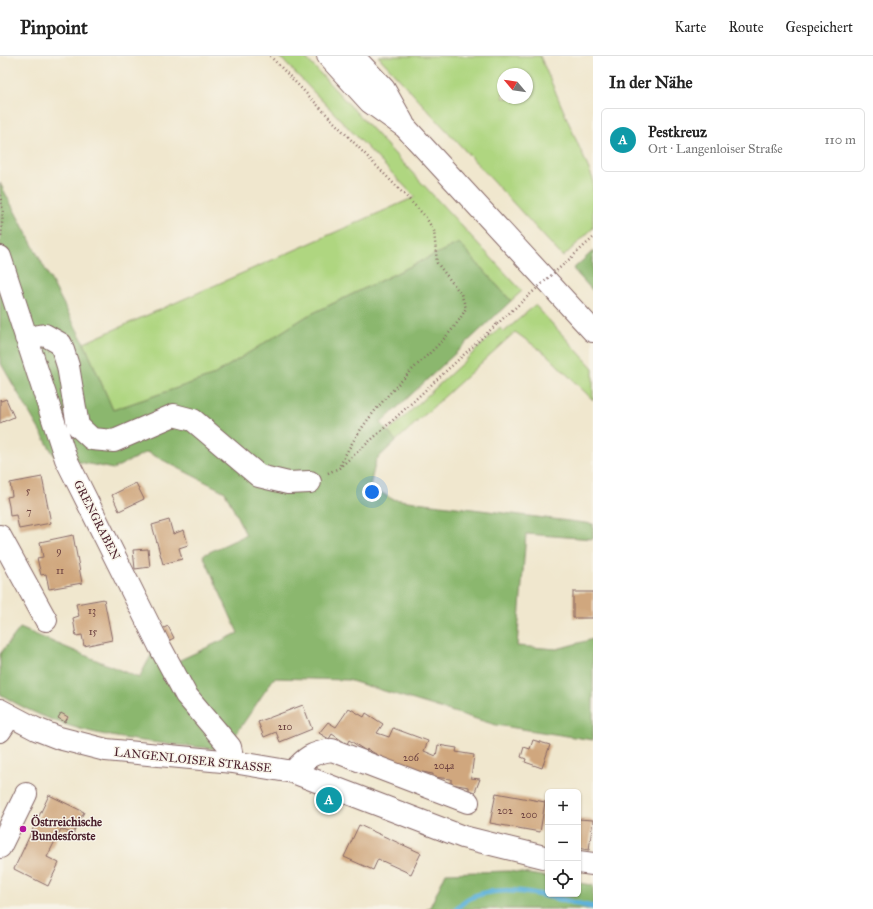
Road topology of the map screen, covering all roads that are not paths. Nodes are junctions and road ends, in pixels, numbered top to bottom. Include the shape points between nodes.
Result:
1 (328, 56) edge
2 (354, 56) edge
3 (405, 128) junction
4 (0, 250) edge
5 (593, 331) edge
6 (26, 338) junction
7 (310, 482) road end
8 (0, 536) edge
9 (46, 620) dead end
10 (3, 719) edge
11 (233, 762) junction
12 (293, 772) junction
13 (26, 794) dead end
14 (468, 802) dead end
15 (0, 847) edge
16 (545, 857) edge
17 (581, 862) edge
18 (593, 864) edge

1 - 3 street via 370,102
2 - 3 street via 384,89
3 - 5 street
4 - 6 street, GRENGRABEN
6 - 7 street via 45,335 61,344 68,366 78,426 92,439 114,441 174,415 193,420 259,476 288,483
6 - 11 street, GRENGRABEN via 66,459 159,645 183,688 230,747
8 - 9 street
10 - 11 street, LANGENLOISER STRASSE via 59,738 106,750
11 - 12 street, LANGENLOISER STRASSE
12 - 14 street via 314,753 332,750
12 - 16 street, LANGENLOISER STRASSE via 463,837
13 - 15 street
17 - 18 street

